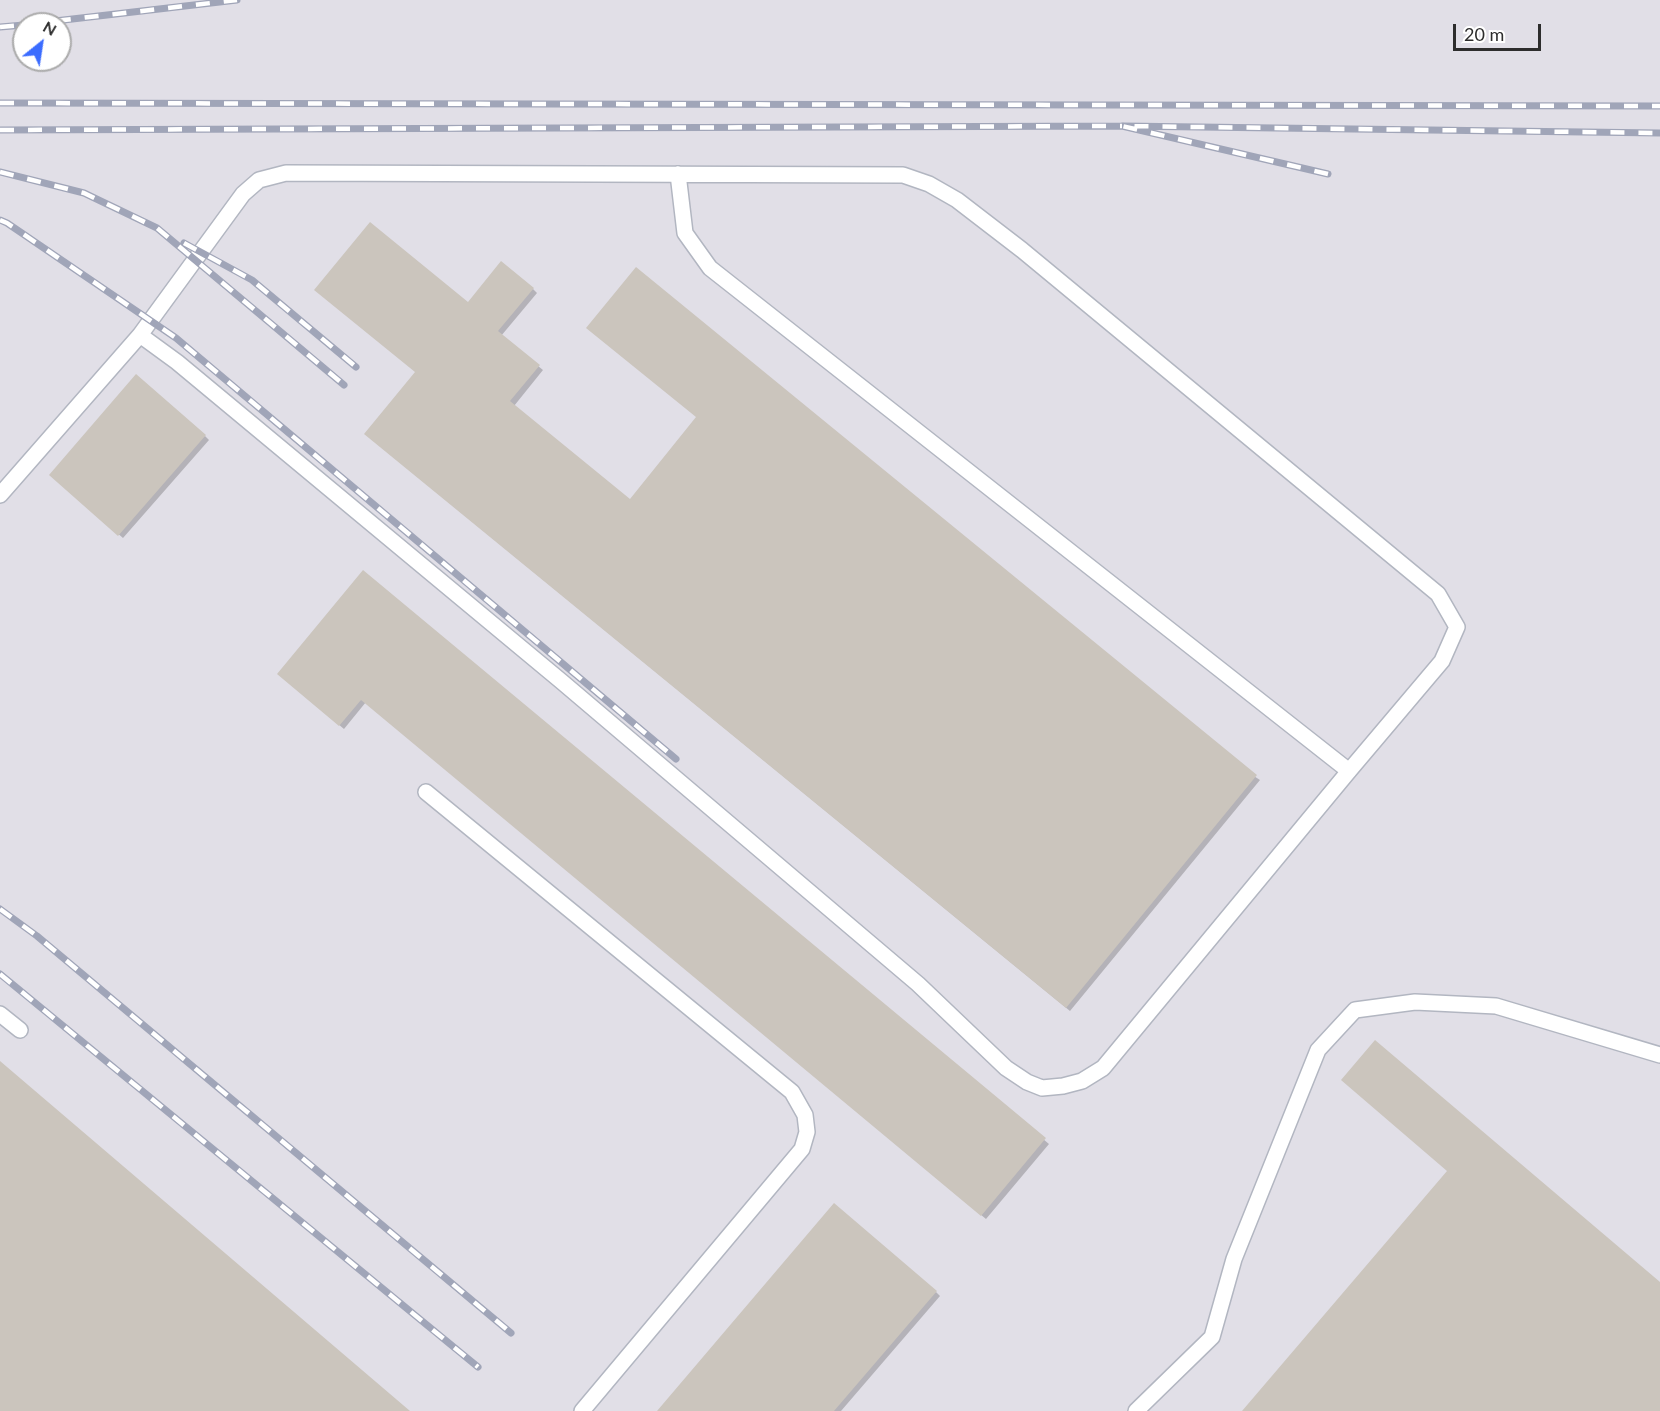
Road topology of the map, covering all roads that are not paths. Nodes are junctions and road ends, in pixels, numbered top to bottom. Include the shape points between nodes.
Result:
1 (678, 174) junction
2 (140, 335) junction
3 (0, 495) edge
4 (1349, 771) junction
5 (426, 792) dead end
6 (0, 1014) edge
7 (20, 1030) dead end
8 (1660, 1055) edge
9 (582, 1411) edge
10 (1136, 1411) edge

1 - 2 lane via 286,173 259,180 243,194
1 - 4 lane via 685,233 710,268
1 - 4 lane via 903,175 929,184 957,200 1022,250 1438,594 1457,627 1442,662
2 - 3 lane
2 - 4 lane via 561,681 918,984 1006,1068 1042,1088 1082,1081 1103,1068
5 - 9 lane via 792,1092 805,1115 807,1132 802,1149
6 - 7 lane
8 - 10 lane via 1496,1006 1415,1002 1355,1010 1318,1050 1234,1259 1212,1337

